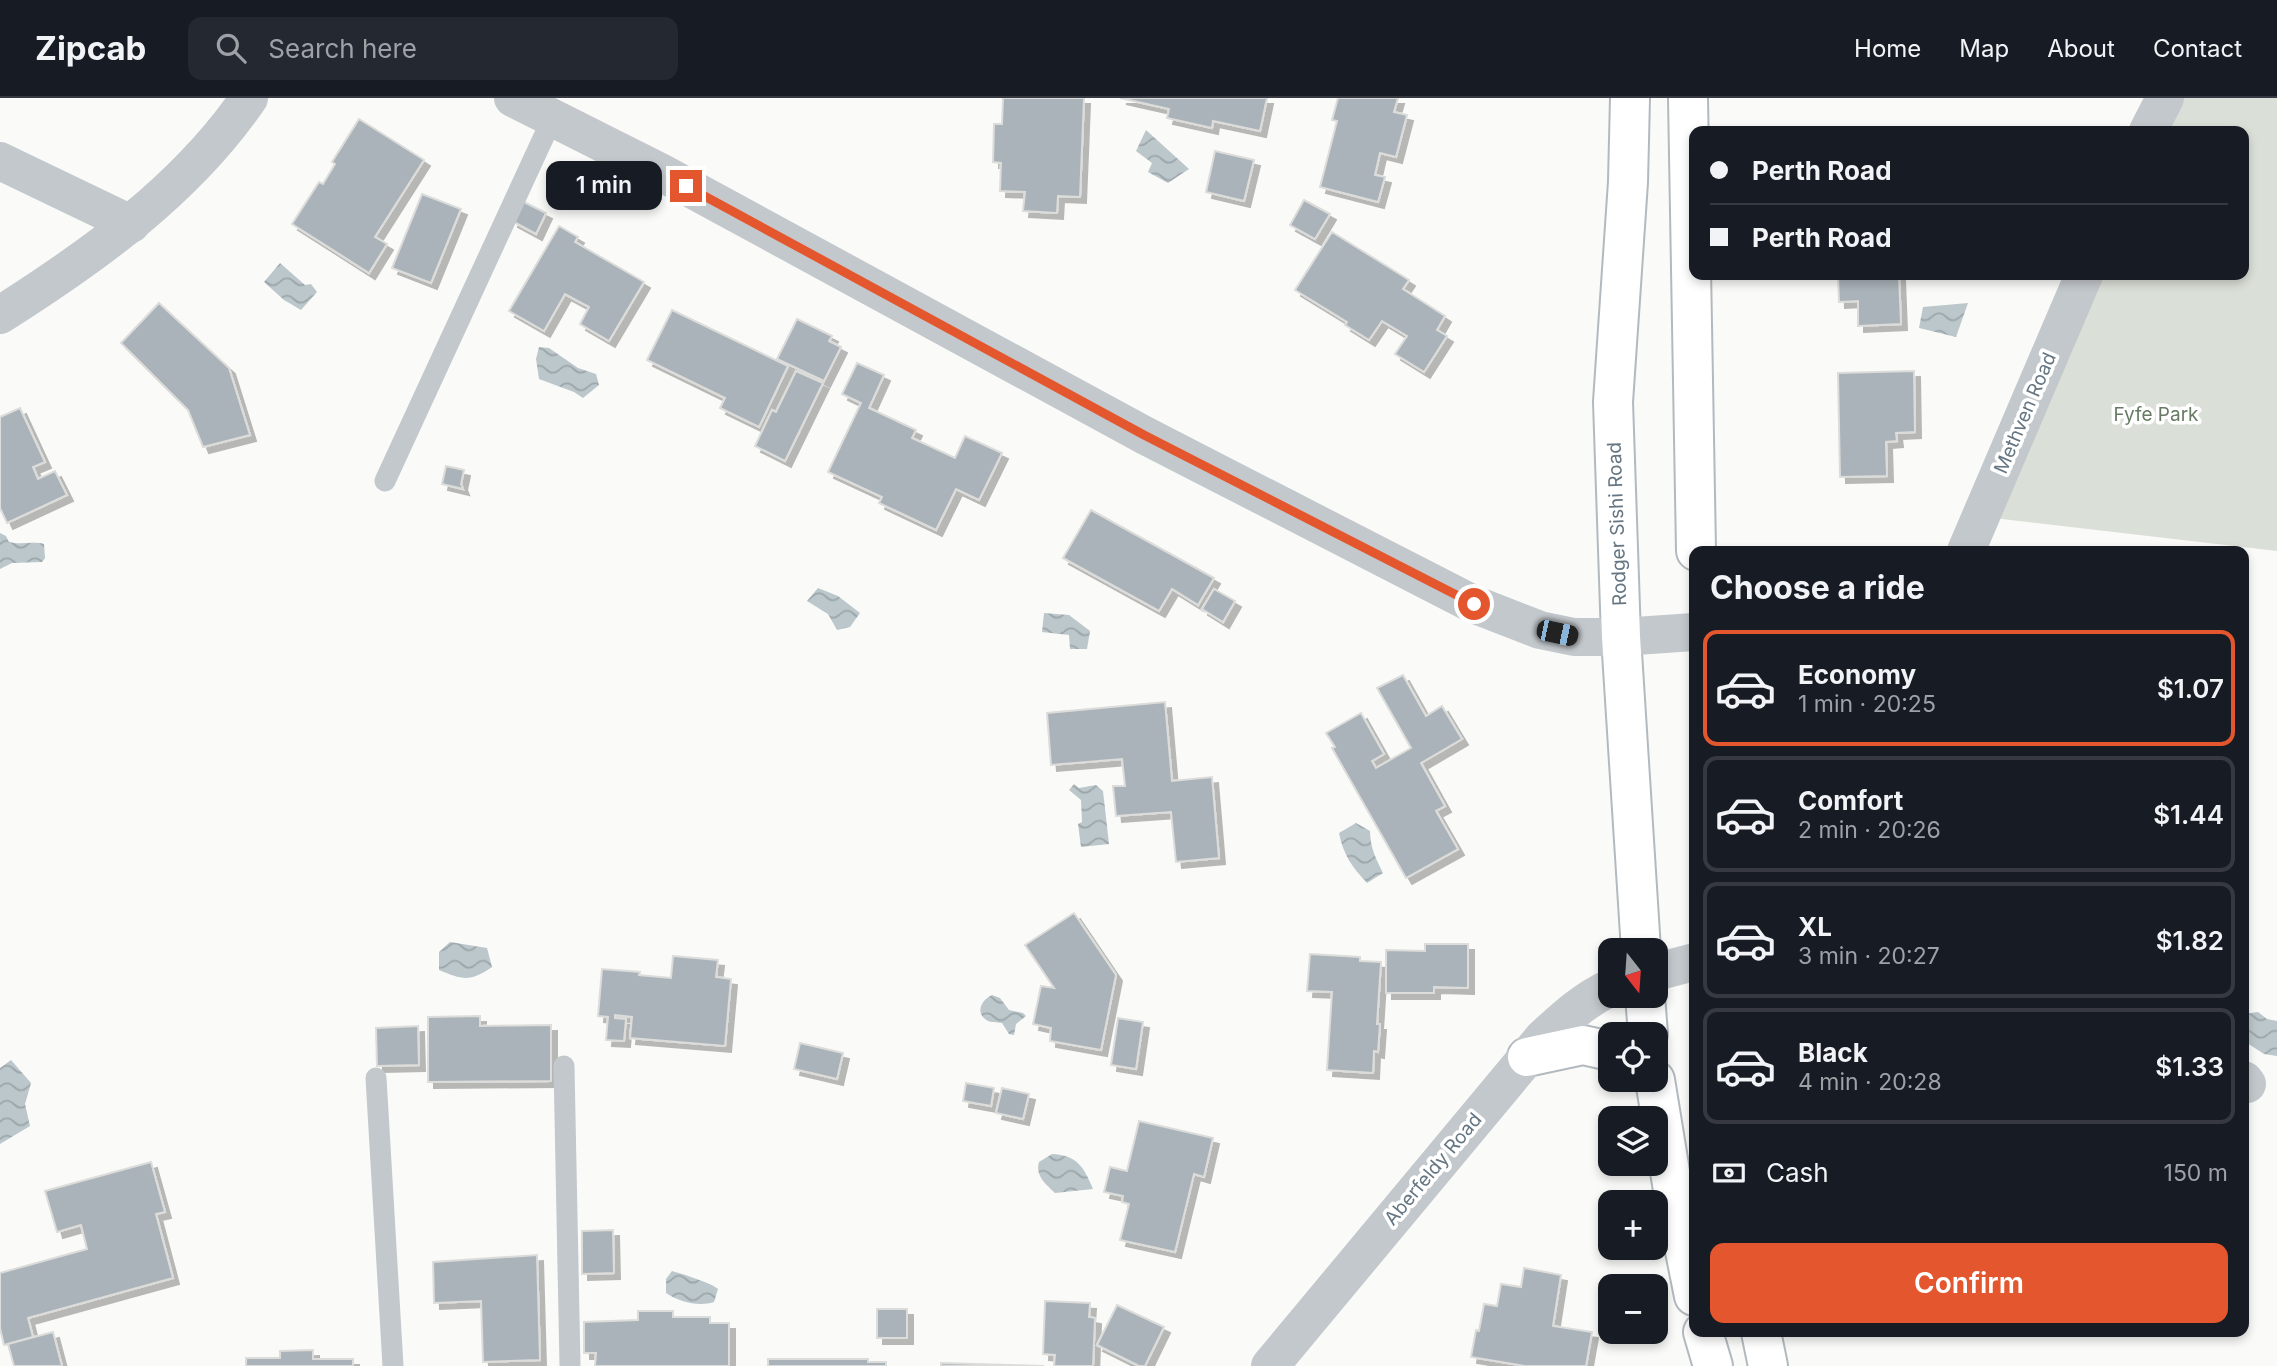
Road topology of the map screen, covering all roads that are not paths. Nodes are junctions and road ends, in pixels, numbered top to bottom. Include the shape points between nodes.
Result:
1 (249, 98) edge
2 (513, 98) edge
3 (1630, 98) edge
4 (1688, 98) edge
5 (2165, 98) edge
6 (552, 120) junction
7 (2151, 126) edge
8 (1689, 155) edge
9 (0, 161) edge
10 (131, 224) junction
11 (1691, 280) edge
12 (2082, 280) edge
13 (0, 315) edge
14 (385, 481) dead end
15 (1696, 546) edge
16 (1968, 546) edge
17 (1689, 632) edge
18 (1621, 637) junction
19 (1640, 938) edge
20 (1689, 963) edge
21 (1668, 969) edge
22 (1598, 994) edge
23 (1598, 1048) edge
24 (1527, 1057) junction
25 (564, 1066) dead end
26 (376, 1078) dead end
27 (1668, 1159) edge
28 (1689, 1270) edge
29 (1704, 1337) edge
30 (1762, 1337) edge
31 (393, 1366) edge
32 (570, 1366) edge
33 (1270, 1366) edge
34 (1713, 1366) edge
35 (1768, 1366) edge

1 - 10 street via 219,138
2 - 6 street
3 - 18 main road, Rodger Sishi Road via 1613,402
4 - 8 main road
5 - 7 street
6 - 14 lane
6 - 18 street via 662,173 1144,435 1474,604 1540,630 1574,637
9 - 10 street
10 - 13 street
11 - 15 main road
12 - 16 street, Methven Road
17 - 18 street
18 - 19 main road, Rodger Sishi Road
20 - 21 street
22 - 24 street, Aberfeldy Road
23 - 24 main road via 1583,1045
24 - 33 street, Aberfeldy Road
25 - 32 lane
26 - 31 lane
27 - 28 main road
29 - 34 main road
30 - 35 main road

